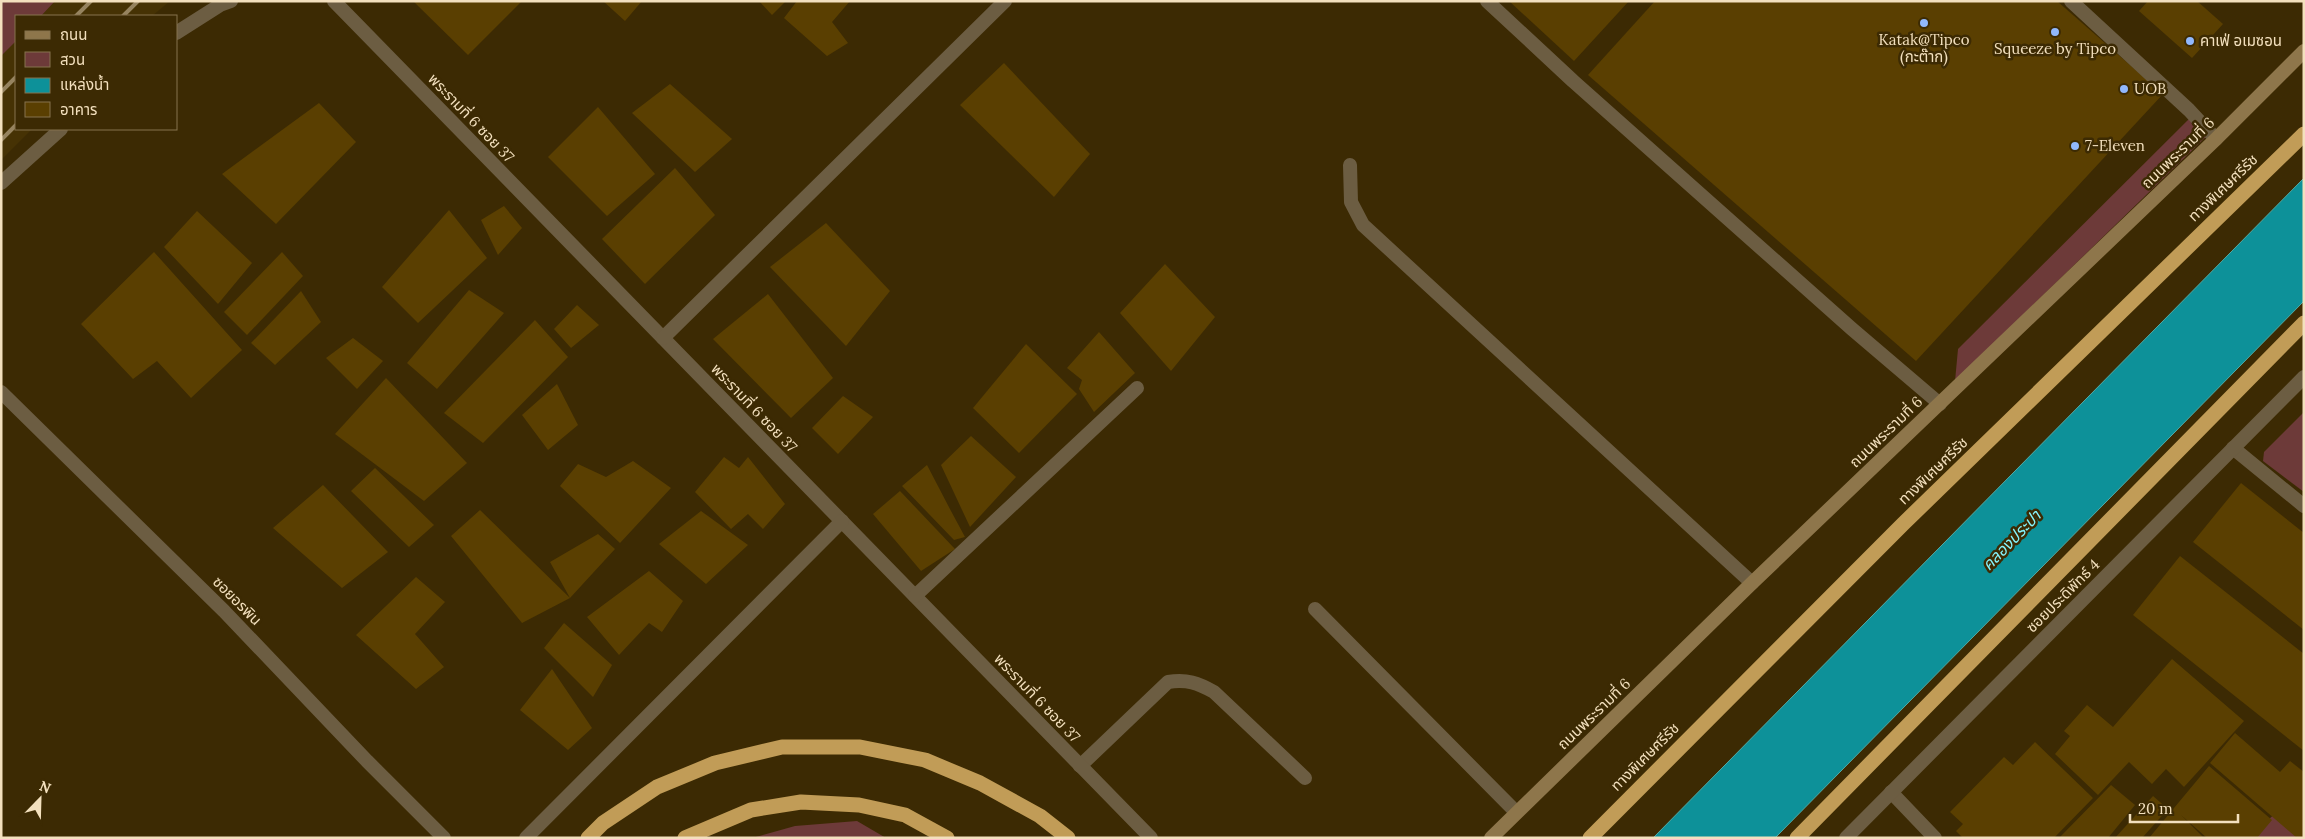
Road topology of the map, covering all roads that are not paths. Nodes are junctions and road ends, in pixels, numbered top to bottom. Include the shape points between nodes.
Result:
1 (231, 1) edge
2 (334, 1) edge
3 (1005, 1) edge
4 (1487, 1) edge
5 (2071, 1) edge
6 (178, 32) edge
7 (2304, 51) edge
8 (60, 130) edge
9 (2304, 134) edge
10 (2216, 139) junction
11 (1350, 165) dead end
12 (1, 184) edge
13 (2304, 323) edge
14 (663, 338) junction
15 (2304, 377) edge
16 (1137, 388) dead end
17 (1, 392) edge
18 (1940, 404) junction
19 (2233, 448) junction
20 (2304, 506) edge
21 (842, 521) junction
22 (1752, 583) junction
23 (915, 596) junction
24 (1315, 610) dead end
25 (1080, 766) junction
26 (1305, 778) dead end
27 (1891, 792) junction
28 (1516, 812) junction
29 (444, 838) edge
30 (526, 838) edge
31 (588, 838) edge
32 (684, 838) edge
33 (947, 838) edge
34 (1068, 838) edge
35 (1151, 838) edge
36 (1490, 838) edge
37 (1590, 838) edge
38 (1796, 838) edge
39 (1846, 838) edge
40 (1935, 838) edge

1 - 6 street
2 - 14 street, พระรามที่ 6 ซอย 37
3 - 14 street
4 - 18 street via 1668,166
5 - 10 street
7 - 10 main road, ถนนพระรามที่ 6
8 - 12 street
9 - 37 highway, ทางพิเศษศรีรัช via 1903,524
10 - 18 main road, ถนนพระรามที่ 6
11 - 22 street via 1350,202 1362,224
13 - 38 highway
14 - 21 street, พระรามที่ 6 ซอย 37
15 - 19 street, ซอยประดิพัทธ์ 4
16 - 23 street
17 - 29 street, ซอยอรพิน via 224,611
18 - 22 main road, ถนนพระรามที่ 6
19 - 20 street
19 - 27 street, ซอยประดิพัทธ์ 4
21 - 23 street, พระรามที่ 6 ซอย 37
21 - 30 street
22 - 28 main road, ถนนพระรามที่ 6
23 - 25 street, พระรามที่ 6 ซอย 37
24 - 28 street
25 - 26 street via 1168,682 1182,680 1198,683 1214,692
25 - 35 street, พระรามที่ 6 ซอย 37
27 - 39 street, ซอยประดิพัทธ์ 4
27 - 40 street
28 - 36 main road, ถนนพระรามที่ 6
31 - 34 highway via 603,823 657,787 715,763 782,747 860,747 925,760 1040,816
32 - 33 highway via 751,810 801,802 859,804 905,815

